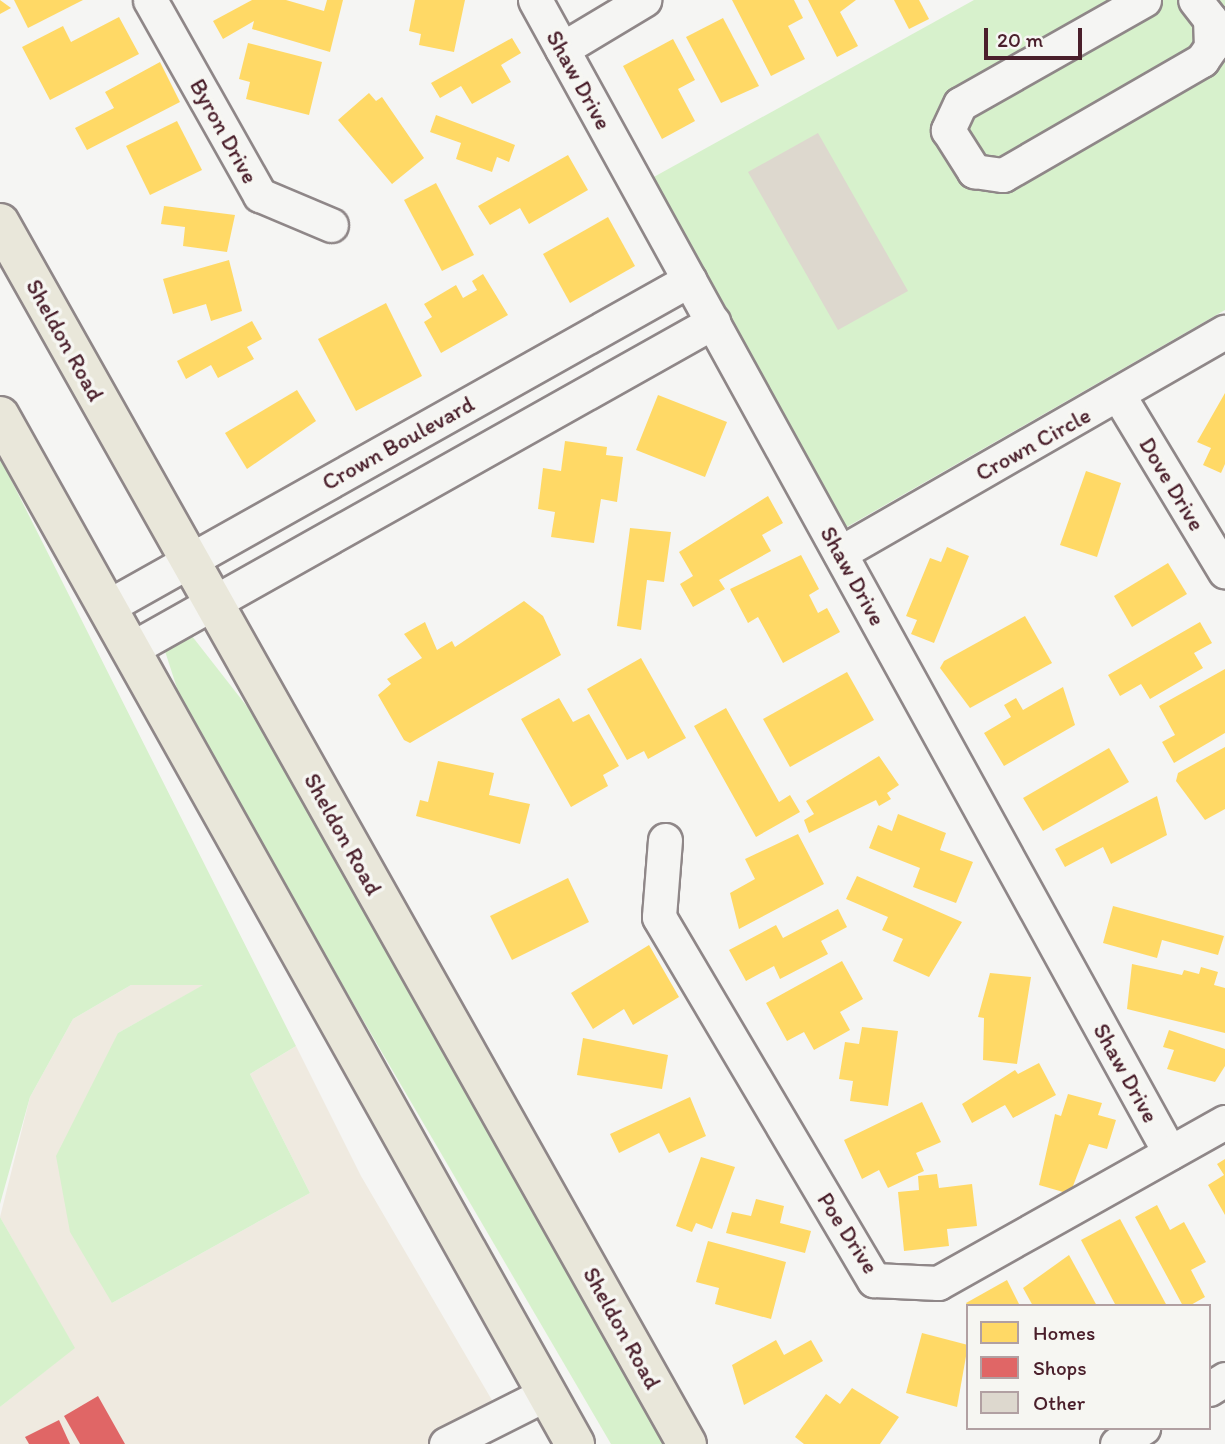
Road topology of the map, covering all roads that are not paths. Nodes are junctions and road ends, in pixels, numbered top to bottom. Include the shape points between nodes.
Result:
1 (150, 0) edge
2 (535, 0) edge
3 (644, 0) edge
4 (1144, 0) edge
5 (1210, 10) edge
6 (562, 49) junction
7 (0, 223) edge
8 (331, 225) dead end
9 (689, 280) junction
10 (713, 322) junction
11 (1225, 332) edge
12 (1119, 396) junction
13 (0, 416) edge
14 (840, 553) junction
15 (189, 561) junction
16 (1225, 572) edge
17 (213, 604) junction
18 (107, 607) junction
19 (131, 649) junction
20 (665, 841) dead end
21 (1225, 1122) edge
22 (1170, 1153) junction
23 (546, 1395) junction
24 (1140, 1430) edge
25 (446, 1444) edge
26 (575, 1444) edge
27 (687, 1444) edge
28 (1117, 1444) edge

1 - 8 street, Byron Drive via 260,195
2 - 6 street, Shaw Drive
3 - 6 street
4 - 5 street via 960,104 948,130 974,171 1003,175 1173,80 1211,47
6 - 9 street, Shaw Drive
7 - 15 main road, Sheldon Road
9 - 10 street, Shaw Drive
9 - 15 street, Crown Boulevard
10 - 14 street, Shaw Drive
10 - 17 street
11 - 12 street, Crown Circle
12 - 14 street, Crown Circle
12 - 16 street, Dove Drive
13 - 18 main road
14 - 22 street, Shaw Drive
15 - 17 main road, Sheldon Road
15 - 18 street, Crown Boulevard
17 - 19 street
17 - 27 main road, Sheldon Road
18 - 19 main road
19 - 23 main road
20 - 22 street, Poe Drive via 659,917 874,1280 938,1283
21 - 22 street, Poe Drive
23 - 25 street
23 - 26 main road
24 - 28 street

